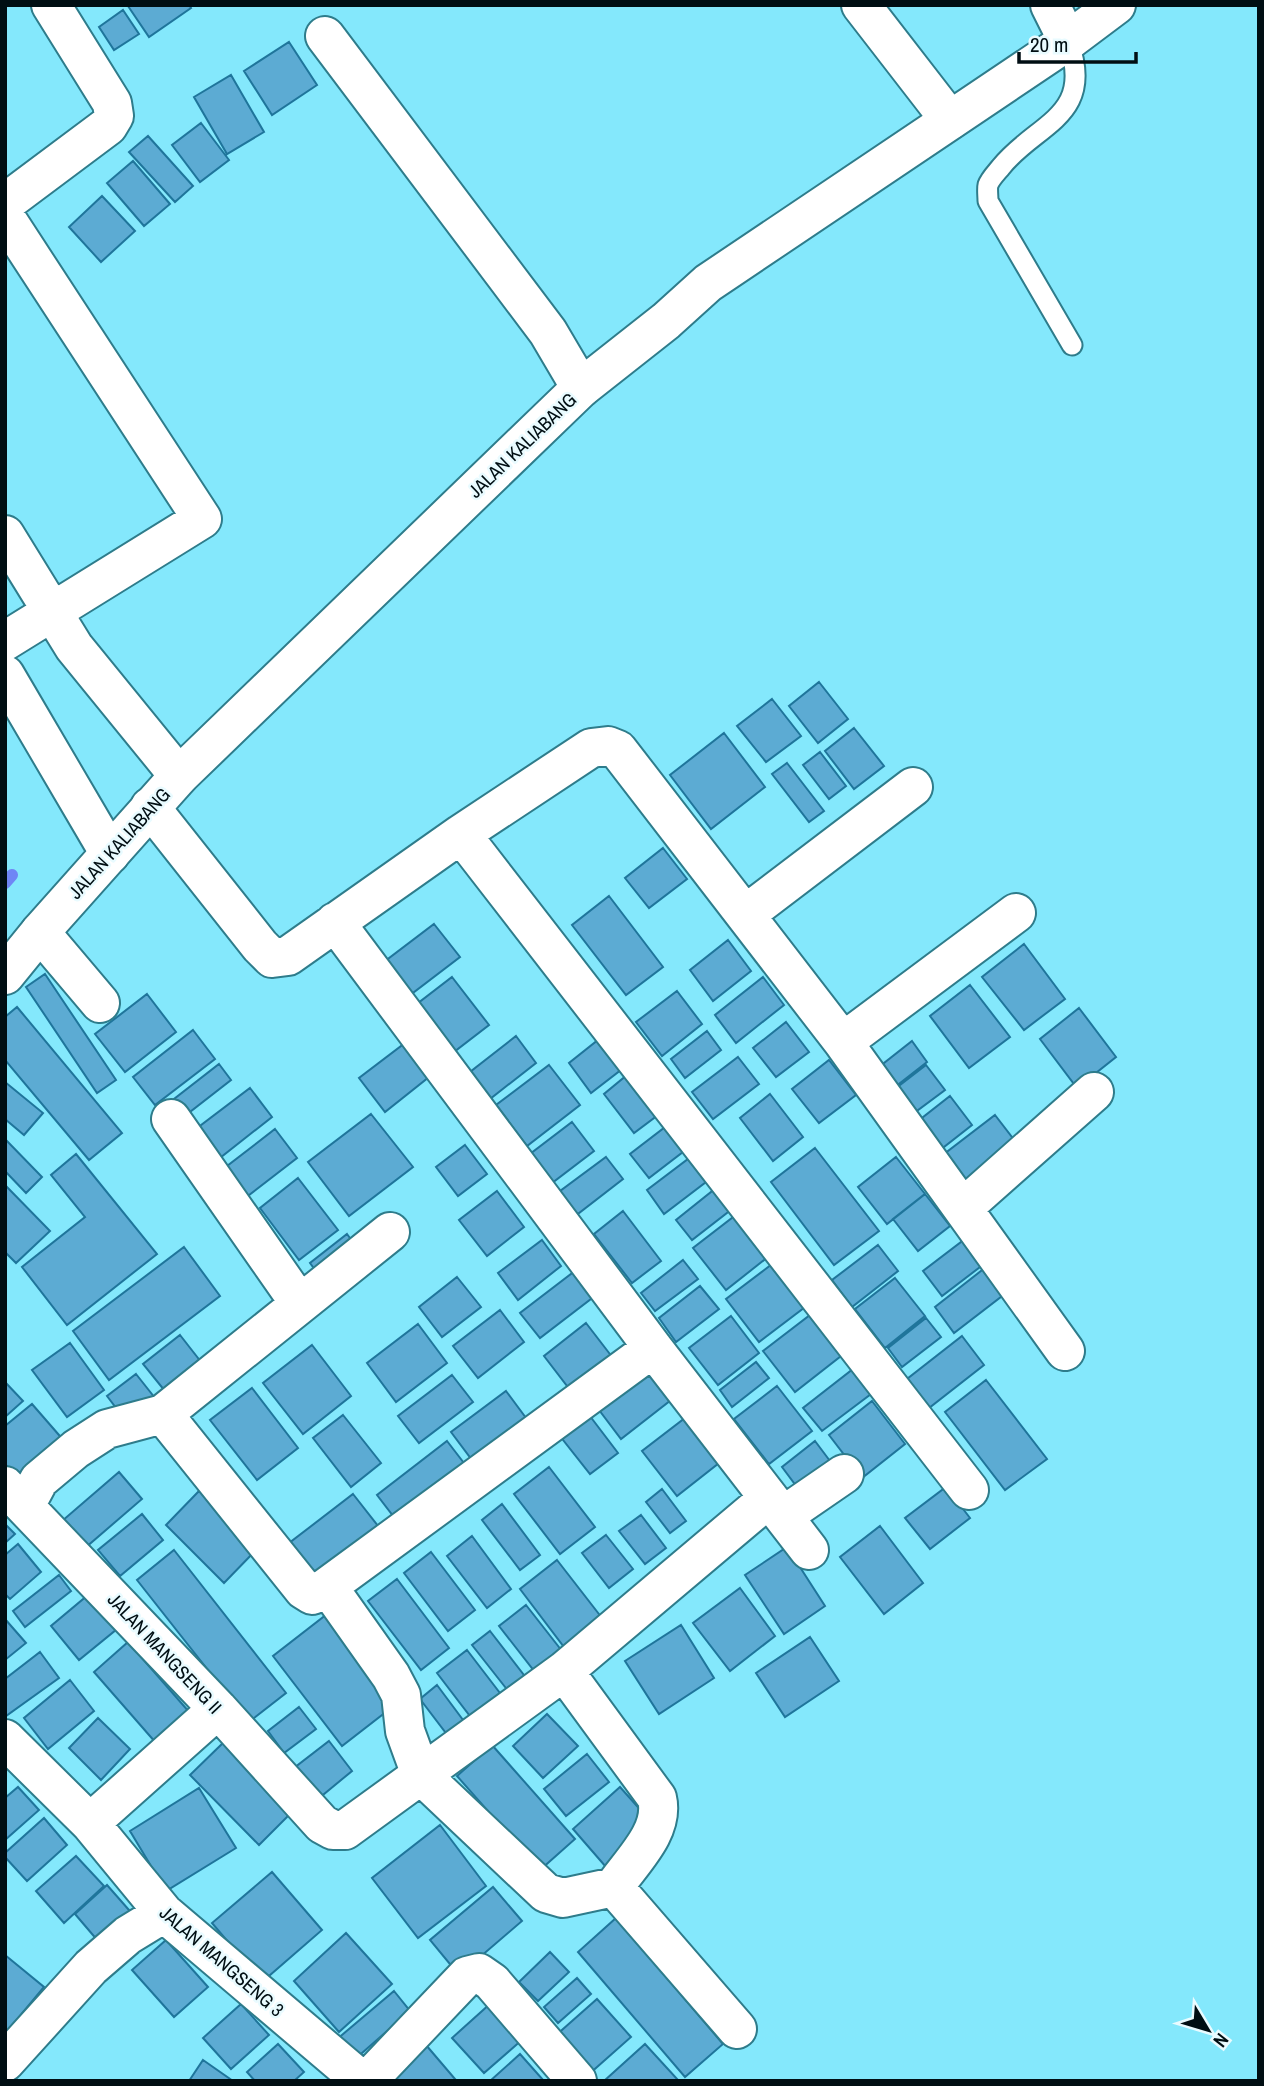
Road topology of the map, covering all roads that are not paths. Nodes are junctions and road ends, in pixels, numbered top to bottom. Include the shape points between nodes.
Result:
1 (51, 5) edge
2 (861, 5) edge
3 (1050, 5) edge
4 (1116, 5) edge
5 (325, 36) dead end
6 (1068, 41) junction
7 (950, 120) junction
8 (5, 203) edge
9 (5, 217) edge
10 (1072, 345) dead end
11 (581, 388) junction
12 (5, 535) edge
13 (54, 613) junction
14 (5, 641) edge
15 (5, 675) edge
16 (179, 776) junction
17 (913, 787) dead end
18 (150, 807) junction
19 (461, 834) junction
20 (110, 854) junction
21 (1016, 913) dead end
22 (746, 914) junction
23 (335, 922) junction
24 (40, 932) junction
25 (5, 975) edge
26 (100, 1003) dead end
27 (844, 1042) junction
28 (1094, 1092) dead end
29 (171, 1119) dead end
30 (964, 1207) junction
31 (390, 1232) dead end
32 (300, 1304) junction
33 (653, 1348) junction
34 (1065, 1351) dead end
35 (163, 1414) junction
36 (844, 1474) dead end
37 (970, 1490) dead end
38 (15, 1496) edge
39 (776, 1507) junction
40 (809, 1550) dead end
41 (328, 1587) junction
42 (564, 1671) junction
43 (218, 1709) junction
44 (5, 1739) edge
45 (421, 1775) junction
46 (90, 1824) junction
47 (614, 1887) junction
48 (164, 1913) junction
49 (737, 2029) dead end
50 (5, 2062) edge
51 (365, 2081) edge
52 (577, 2081) edge

1 - 8 street via 112,103 114,116 108,126
2 - 7 street
3 - 6 street
4 - 6 street, JALAN KALIABANG
5 - 11 street via 548,332
6 - 7 street, JALAN KALIABANG
6 - 10 lane via 1076,83 1060,116 1006,161 988,183 988,201
7 - 11 street, JALAN KALIABANG via 708,283
9 - 13 street via 202,519
11 - 16 street, JALAN KALIABANG
12 - 13 street
13 - 14 street
13 - 16 street via 74,647
15 - 20 street
16 - 18 street, JALAN KALIABANG
17 - 22 street
18 - 20 street, JALAN KALIABANG
18 - 23 street via 272,958 288,956
19 - 22 street via 591,748 608,746 618,750
19 - 23 street
19 - 37 street
20 - 24 street, JALAN KALIABANG
21 - 27 street
22 - 27 street
23 - 33 street
24 - 25 street, JALAN KALIABANG
24 - 26 street
27 - 30 street
28 - 30 street
29 - 32 street
30 - 34 street
31 - 32 street
32 - 35 street
33 - 39 street
33 - 41 street
35 - 38 street via 107,1429
35 - 41 street via 304,1590 312,1595
36 - 39 street
38 - 43 street, JALAN MANGSENG II
39 - 40 street
39 - 42 street
41 - 45 street via 401,1695 405,1731
42 - 45 street
42 - 47 street via 657,1798 660,1812 654,1830
43 - 45 street, JALAN MANGSENG II via 322,1824 333,1830 345,1830
43 - 46 street
44 - 46 street, JALAN MANGSENG 3
45 - 47 street via 546,1893 562,1898
46 - 48 street, JALAN MANGSENG 3
47 - 49 street
48 - 50 street via 128,1935 91,1967
48 - 51 street, JALAN MANGSENG 3
51 - 52 street via 467,1976 479,1973 492,1982

